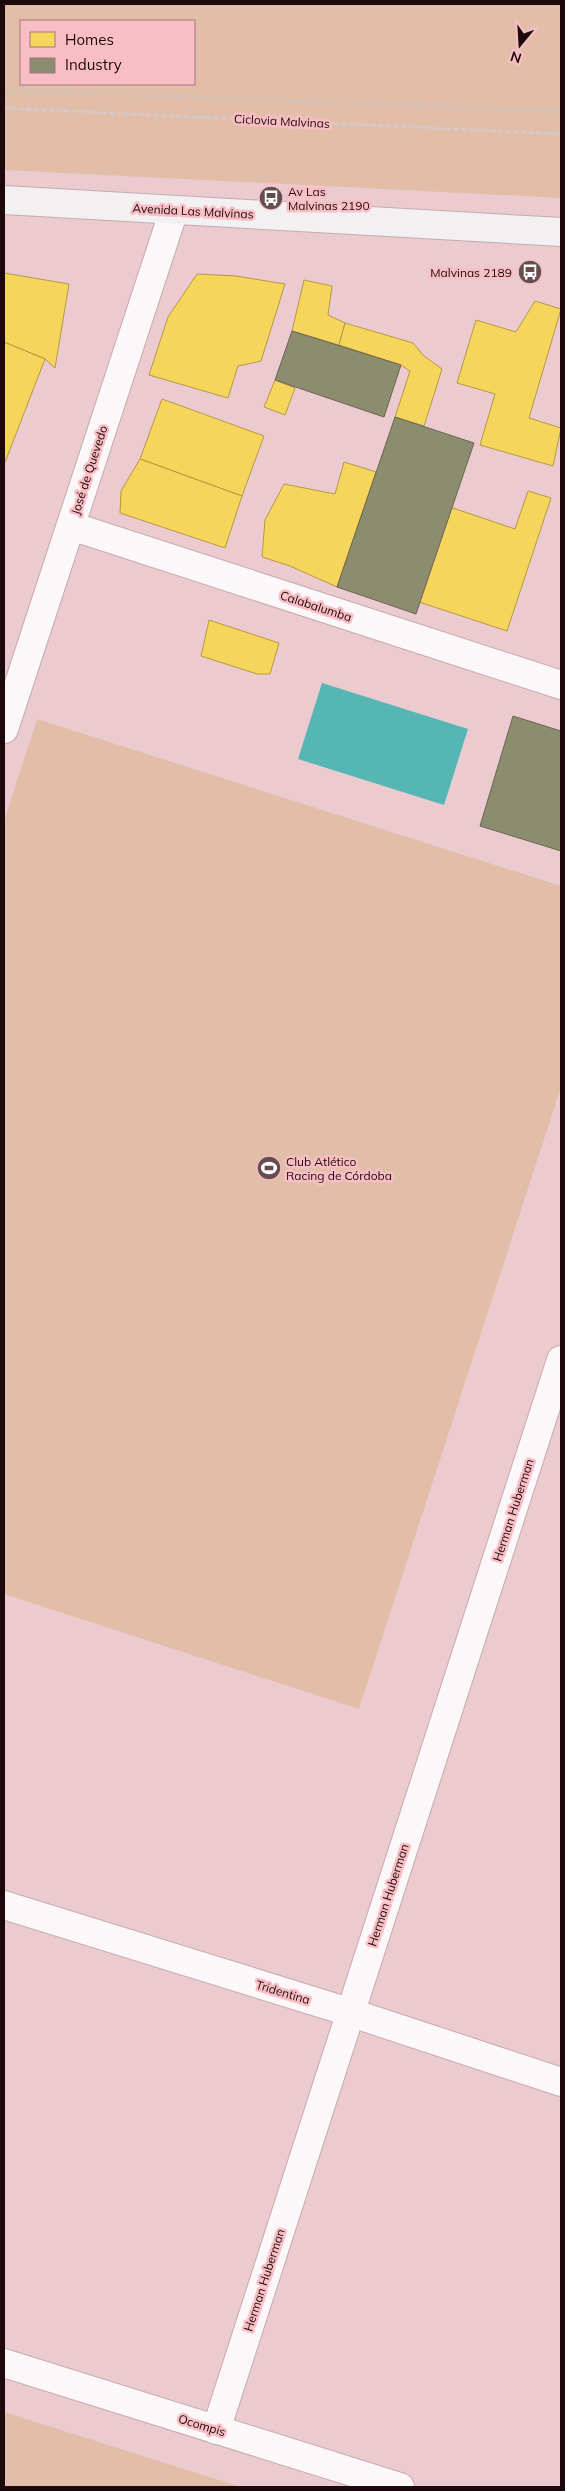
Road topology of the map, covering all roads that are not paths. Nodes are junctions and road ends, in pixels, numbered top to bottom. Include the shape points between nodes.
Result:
1 (4, 200) edge
2 (174, 210) junction
3 (561, 232) edge
4 (71, 526) junction
5 (561, 685) edge
6 (4, 729) edge
7 (559, 1377) edge
8 (4, 1905) edge
9 (350, 2012) junction
10 (561, 2082) edge
11 (4, 2363) edge
12 (216, 2430) junction
13 (400, 2487) edge

1 - 2 main road, Avenida Las Malvinas
2 - 3 main road, Avenida Las Malvinas
2 - 4 street, José de Quevedo
4 - 5 street, Calabalumba
4 - 6 street, José de Quevedo
7 - 9 street, Herman Huberman
8 - 9 street, Tridentina
9 - 10 street, Tridentina
9 - 12 street, Herman Huberman
11 - 12 street, Ocompis
12 - 13 street, Ocompis

